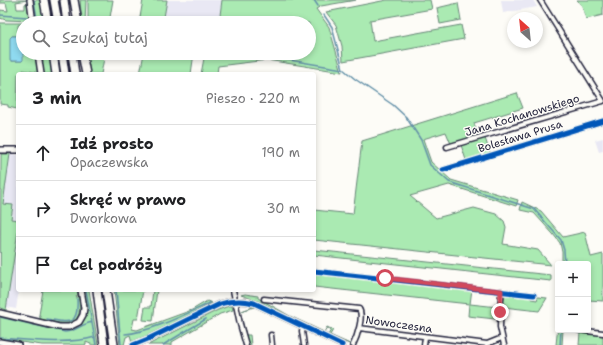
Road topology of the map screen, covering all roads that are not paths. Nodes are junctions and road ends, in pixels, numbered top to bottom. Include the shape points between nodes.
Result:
1 (30, 0) edge
2 (44, 0) edge
3 (54, 0) edge
4 (64, 0) edge
5 (74, 0) edge
6 (540, 0) edge
7 (32, 16) edge
8 (47, 16) edge
9 (57, 16) edge
10 (67, 16) edge
11 (77, 16) edge
12 (39, 60) edge
13 (54, 60) edge
14 (63, 60) edge
15 (73, 60) edge
16 (83, 60) edge
17 (41, 72) edge
18 (56, 72) edge
19 (65, 72) edge
20 (75, 72) edge
21 (86, 72) edge
22 (603, 101) edge
23 (603, 121) edge
24 (446, 147) dead end
25 (0, 150) edge
26 (16, 150) edge
27 (443, 170) dead end
28 (316, 271) edge
29 (501, 291) junction
30 (81, 292) edge
31 (97, 292) edge
32 (106, 292) edge
33 (233, 292) edge
34 (534, 295) dead end
35 (264, 299) dead end
36 (235, 300) junction
37 (0, 313) edge
38 (359, 328) junction
39 (302, 331) dead end
40 (591, 332) edge
41 (603, 333) edge
42 (271, 335) dead end
43 (425, 337) junction
44 (502, 338) junction
45 (0, 342) edge
46 (135, 344) edge
47 (18, 345) edge
48 (104, 345) edge
49 (114, 345) edge
50 (246, 345) edge
51 (272, 345) edge
52 (304, 345) edge
53 (342, 345) edge
54 (353, 345) edge
55 (424, 345) edge
56 (504, 345) edge

1 - 7 street
2 - 8 highway
3 - 9 highway
4 - 10 highway
5 - 11 highway
6 - 22 street
12 - 17 street
13 - 18 highway
14 - 19 highway
15 - 20 highway
16 - 21 highway
22 - 24 street, Jana Kochanowskiego
23 - 27 street, Bolesława Prusa
25 - 26 street
28 - 29 street
29 - 34 street
29 - 44 street
30 - 37 street via 83,315 79,322 69,327
31 - 48 highway
32 - 49 highway
33 - 36 street
35 - 38 street, Nowoczesna via 359,309
36 - 46 street via 220,304
36 - 50 street
36 - 53 street via 254,303
38 - 43 street, Nowoczesna
38 - 54 street
39 - 52 street
40 - 41 street
42 - 51 street
43 - 44 street, Nowoczesna via 487,344
43 - 55 street
44 - 56 street
45 - 47 street

